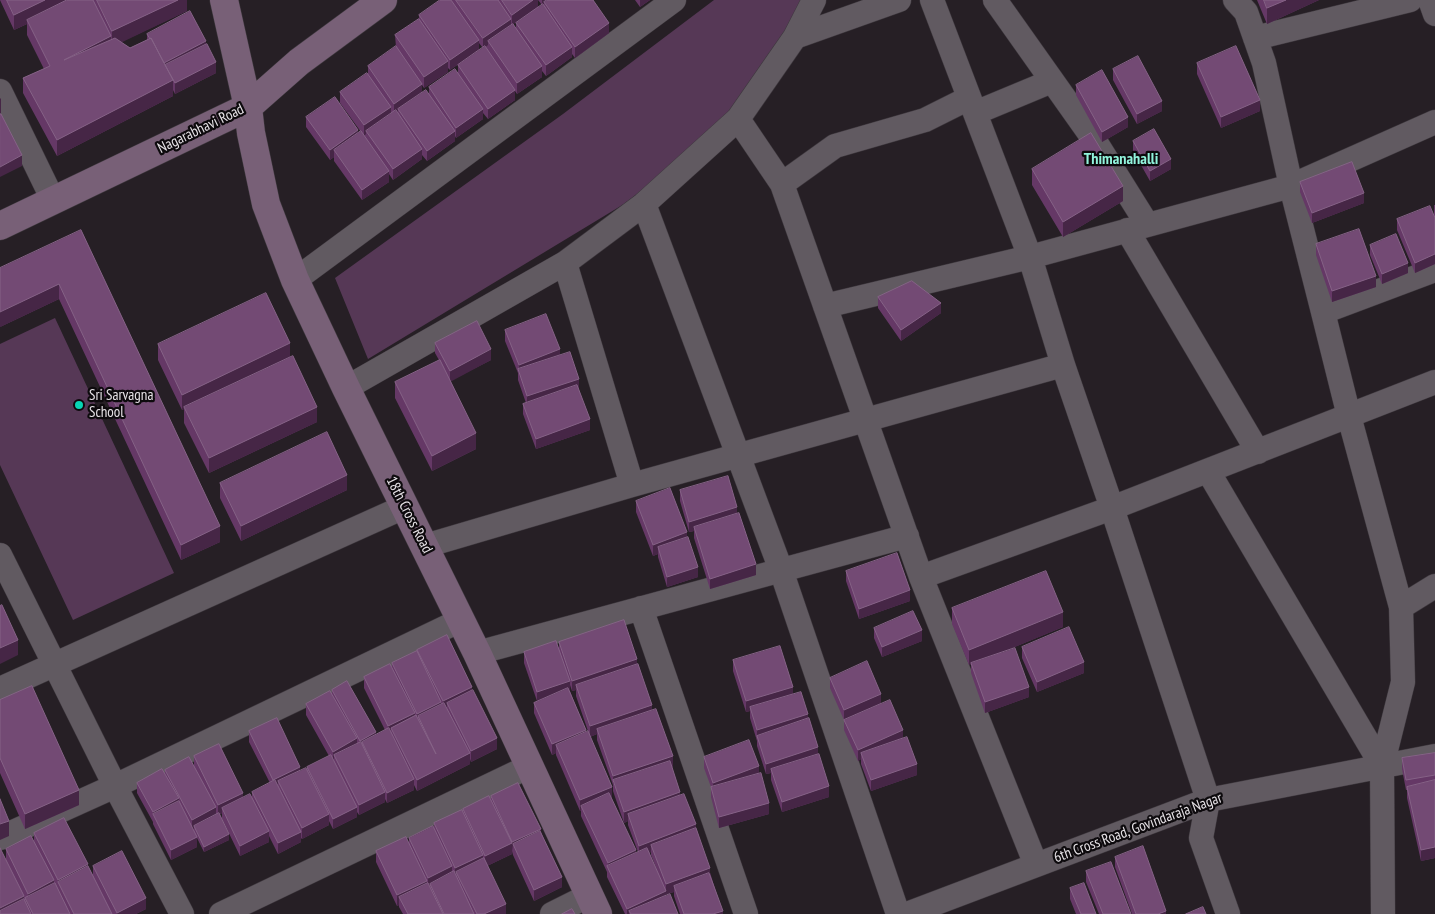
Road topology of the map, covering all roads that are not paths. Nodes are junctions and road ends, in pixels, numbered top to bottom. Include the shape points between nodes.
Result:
1 (224, 0) edge
2 (382, 0) edge
3 (674, 0) edge
4 (814, 0) edge
5 (899, 0) edge
6 (932, 0) edge
7 (995, 0) edge
8 (1235, 0) edge
9 (1410, 0) edge
10 (1430, 0) edge
11 (1435, 14) edge
12 (795, 37) junction
13 (1255, 38) junction
14 (1052, 81) junction
15 (0, 91) edge
16 (972, 106) junction
17 (248, 107) junction
18 (738, 118) junction
19 (1435, 122) edge
20 (782, 184) junction
21 (1291, 186) junction
22 (53, 200) junction
23 (644, 204) junction
24 (0, 226) edge
25 (1137, 227) junction
26 (1030, 257) junction
27 (565, 263) junction
28 (1435, 270) edge
29 (294, 280) junction
30 (825, 306) junction
31 (1323, 312) junction
32 (1063, 365) junction
33 (1435, 382) edge
34 (346, 388) junction
35 (1349, 416) junction
36 (866, 420) junction
37 (1258, 452) junction
38 (739, 456) junction
39 (1208, 471) junction
40 (632, 485) junction
41 (404, 507) junction
42 (1112, 508) junction
43 (907, 536) junction
44 (425, 546) junction
45 (0, 555) edge
46 (781, 570) junction
47 (921, 577) junction
48 (1435, 586) edge
49 (1401, 607) junction
50 (641, 608) junction
51 (461, 620) junction
52 (477, 653) junction
53 (54, 664) junction
54 (0, 689) edge
55 (1435, 756) edge
56 (530, 766) junction
57 (1382, 766) junction
58 (116, 786) junction
59 (1208, 800) junction
60 (0, 838) edge
61 (1036, 866) junction
62 (594, 905) edge
63 (182, 914) edge
64 (221, 914) edge
65 (552, 914) edge
66 (746, 914) edge
67 (898, 914) edge
68 (907, 914) edge
69 (1228, 914) edge
70 (1383, 914) edge

1 - 17 street, 18th Cross Road
2 - 17 street, Nagarabhavi Road via 299,62
3 - 29 street
4 - 12 street
5 - 12 street
6 - 16 street
7 - 14 street
8 - 13 street via 1246,12
9 - 13 street
10 - 11 street
12 - 18 street
13 - 21 street via 1264,63
14 - 16 street
14 - 25 street via 1097,144
15 - 22 street
16 - 20 street via 835,146
16 - 26 street
17 - 22 street, Nagarabhavi Road
17 - 29 street, 18th Cross Road via 266,204
18 - 20 street
18 - 23 street
19 - 21 street
20 - 30 street
21 - 25 street
21 - 31 street
22 - 24 street, Nagarabhavi Road
23 - 27 street
23 - 38 street
25 - 26 street
25 - 37 street
26 - 30 street
26 - 32 street
27 - 34 street
27 - 40 street
28 - 31 street
29 - 34 street, 18th Cross Road
30 - 36 street
31 - 35 street
32 - 36 street
32 - 42 street
33 - 35 street
34 - 41 street, 18th Cross Road
35 - 37 street
35 - 49 street
36 - 38 street
36 - 43 street
37 - 39 street
38 - 40 street
38 - 46 street
39 - 42 street
39 - 57 street
40 - 44 street
41 - 44 street, 18th Cross Road
41 - 53 street
42 - 47 street
42 - 59 street
43 - 46 street
43 - 47 street
44 - 51 street, 18th Cross Road
45 - 53 street
46 - 50 street
46 - 67 street
47 - 61 street
48 - 49 street
49 - 57 street via 1403,682
50 - 52 street
50 - 66 street
51 - 52 street, 18th Cross Road
51 - 58 street
52 - 56 street, 18th Cross Road
53 - 54 street
53 - 58 street
55 - 57 street, 6th Cross Road, Govindaraja Nagar
56 - 62 street, 18th Cross Road
56 - 64 street
57 - 59 street, 6th Cross Road, Govindaraja Nagar
57 - 70 street
58 - 60 street
58 - 63 street
59 - 61 street, 6th Cross Road, Govindaraja Nagar
59 - 69 street via 1201,838
61 - 68 street, 6th Cross Road, Govindaraja Nagar
62 - 65 street

